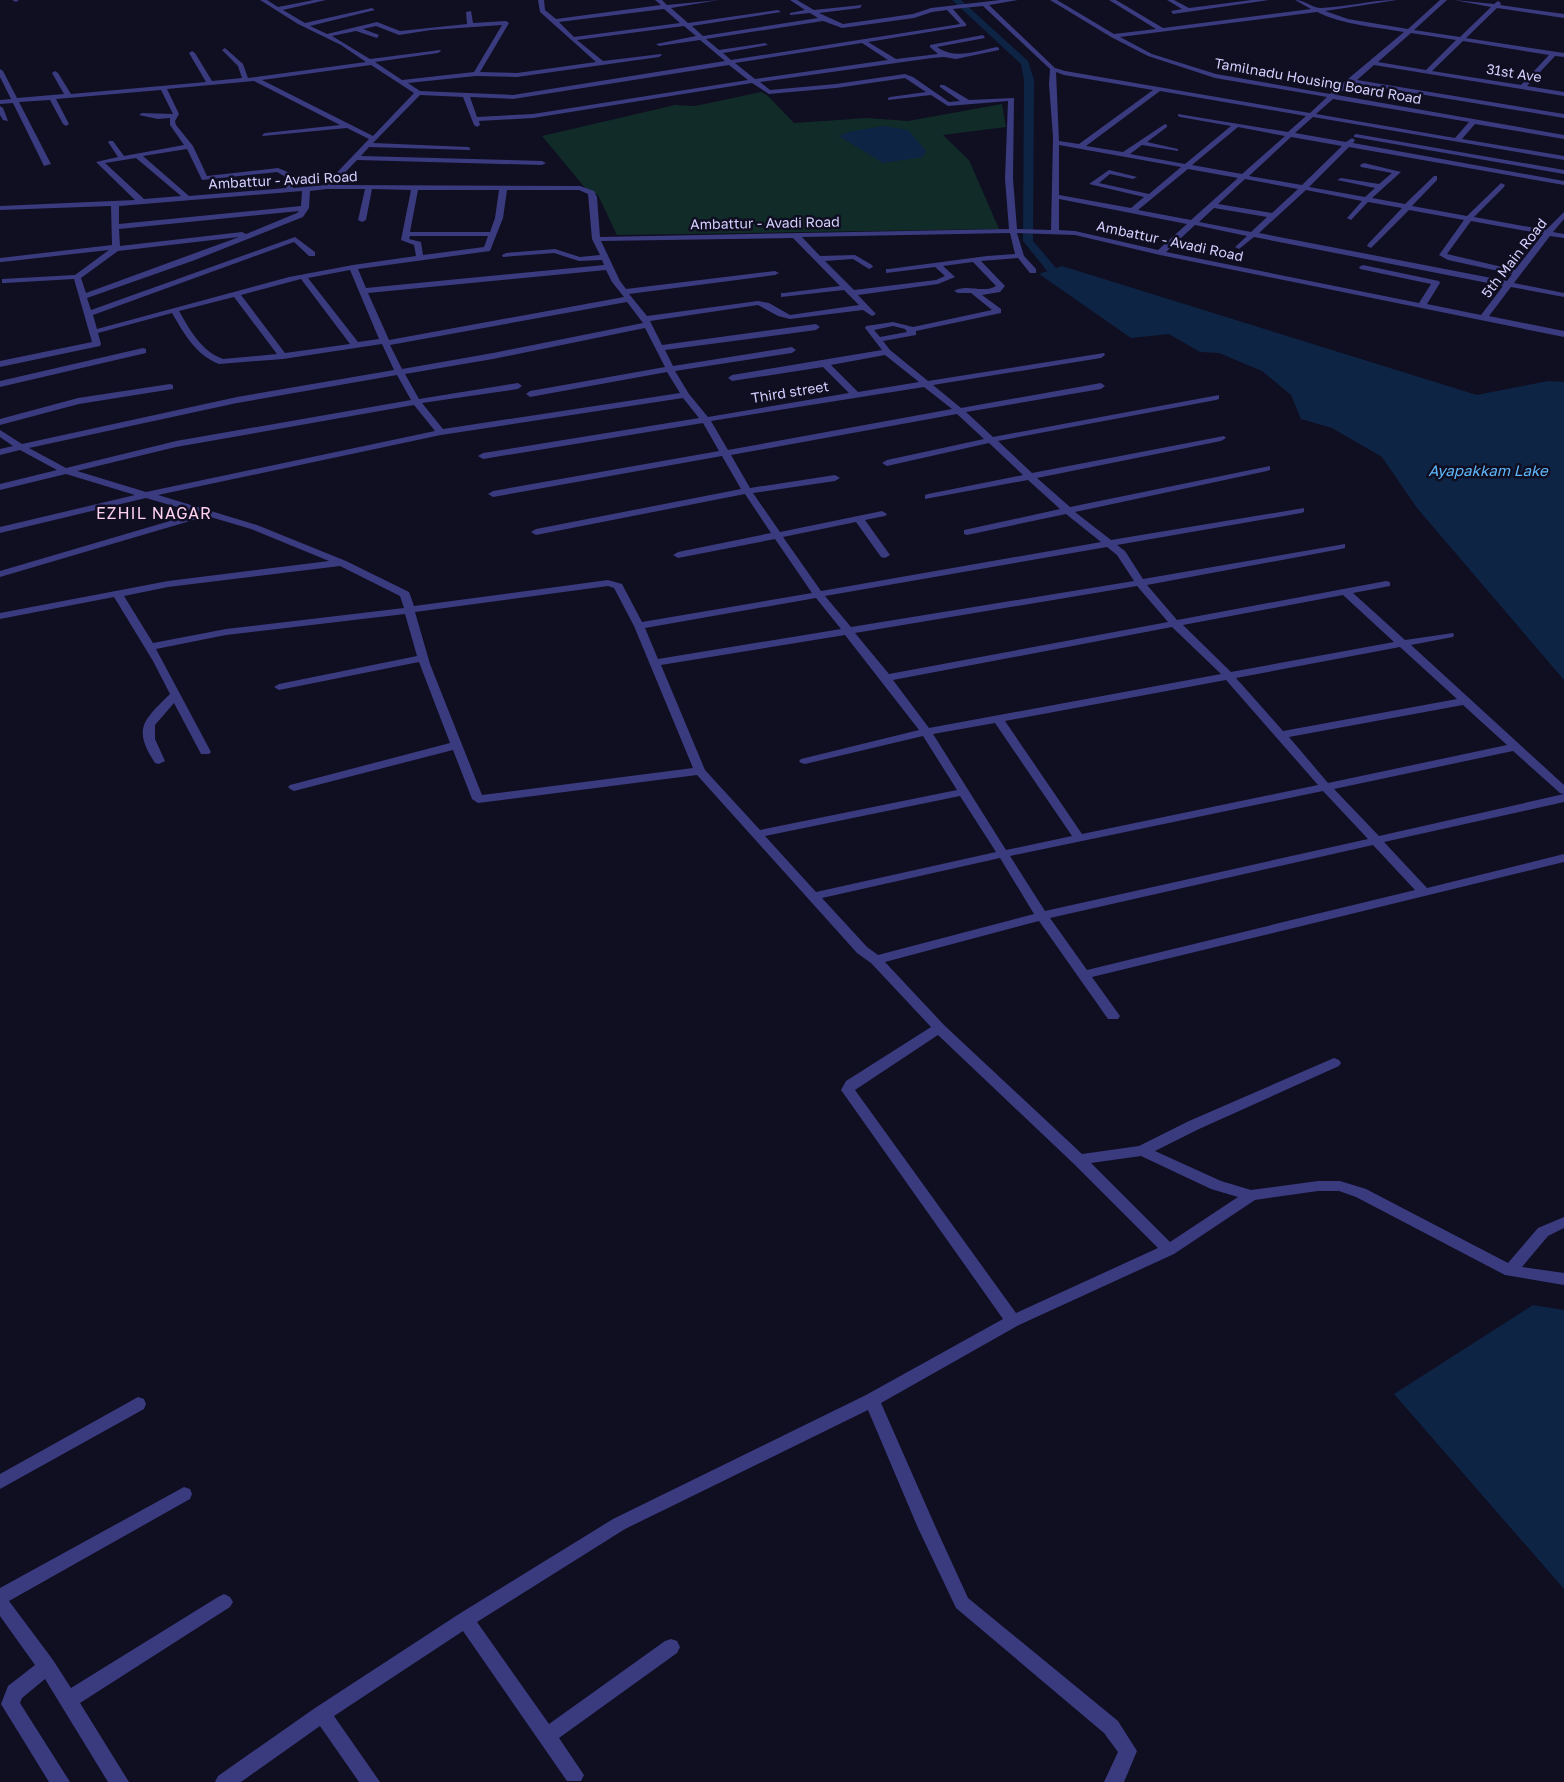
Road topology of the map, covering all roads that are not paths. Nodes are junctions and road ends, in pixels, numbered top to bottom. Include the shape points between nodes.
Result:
1 (265, 0) edge
2 (323, 0) edge
3 (541, 0) edge
4 (658, 0) edge
5 (716, 0) edge
6 (793, 0) edge
7 (1015, 0) edge
8 (1053, 0) edge
9 (1112, 0) edge
10 (1170, 0) edge
11 (1264, 0) edge
12 (1298, 0) edge
13 (1394, 0) edge
14 (1444, 0) edge
15 (1457, 0) edge
16 (985, 4) junction
17 (1497, 5) junction
18 (666, 6) junction
19 (860, 6) dead end
20 (951, 8) junction
21 (277, 9) junction
22 (372, 10) dead end
23 (1188, 10) junction
24 (1318, 10) junction
25 (469, 12) dead end
26 (778, 12) dead end
27 (812, 12) junction
28 (1173, 12) dead end
29 (792, 14) dead end
30 (1197, 14) dead end
31 (1564, 16) edge
32 (824, 19) junction
33 (1206, 19) dead end
34 (556, 21) junction
35 (685, 24) junction
36 (1215, 24) junction
37 (305, 25) junction
38 (465, 28) junction
39 (357, 29) junction
40 (1163, 30) junction
41 (1407, 31) junction
42 (910, 34) junction
43 (326, 36) junction
44 (377, 36) dead end
45 (1113, 36) junction
46 (983, 37) dead end
47 (702, 38) junction
48 (918, 38) dead end
49 (573, 39) junction
50 (1462, 40) junction
51 (864, 42) junction
52 (925, 42) dead end
53 (659, 44) dead end
54 (765, 45) dead end
55 (932, 46) junction
56 (997, 49) dead end
57 (225, 50) dead end
58 (438, 51) dead end
59 (192, 52) dead end
60 (718, 52) junction
61 (1553, 54) junction
62 (659, 55) dead end
63 (944, 55) junction
64 (1564, 55) edge
65 (894, 61) junction
66 (370, 62) junction
67 (729, 62) junction
68 (1371, 63) junction
69 (602, 64) junction
70 (1053, 69) junction
71 (0, 71) edge
72 (1427, 72) junction
73 (55, 73) dead end
74 (476, 74) junction
75 (1459, 77) junction
76 (255, 79) junction
77 (246, 80) junction
78 (754, 81) junction
79 (1353, 81) junction
80 (400, 82) junction
81 (210, 83) junction
82 (1452, 83) dead end
83 (942, 86) dead end
84 (163, 87) junction
85 (1522, 88) junction
86 (1446, 89) dead end
87 (1158, 90) junction
88 (932, 93) junction
89 (418, 94) junction
90 (1564, 94) edge
91 (68, 95) junction
92 (466, 95) junction
93 (1439, 95) junction
94 (51, 96) junction
95 (1331, 97) junction
96 (890, 99) dead end
97 (14, 101) junction
98 (0, 102) edge
99 (968, 103) junction
100 (0, 108) edge
101 (1312, 114) junction
102 (142, 115) dead end
103 (1180, 115) dead end
104 (533, 116) junction
105 (1564, 116) edge
106 (173, 119) junction
107 (6, 120) dead end
108 (1474, 121) junction
109 (149, 122) dead end
110 (66, 124) dead end
111 (538, 124) dead end
112 (1367, 124) junction
113 (1237, 125) junction
114 (348, 126) junction
115 (1165, 126) dead end
116 (1291, 134) junction
117 (265, 135) dead end
118 (1356, 136) junction
119 (1564, 137) edge
120 (374, 139) junction
121 (1456, 140) junction
122 (111, 142) dead end
123 (1055, 142) junction
124 (1140, 143) junction
125 (1348, 144) junction
126 (189, 146) junction
127 (367, 146) junction
128 (1080, 147) junction
129 (468, 149) dead end
130 (1176, 150) dead end
131 (137, 155) junction
132 (1124, 155) junction
133 (122, 158) junction
134 (355, 158) junction
135 (1564, 158) edge
136 (542, 163) dead end
137 (47, 164) dead end
138 (1364, 165) dead end
139 (1187, 166) junction
140 (1564, 172) edge
141 (1244, 176) junction
142 (1133, 177) dead end
143 (1434, 178) dead end
144 (1341, 180) dead end
145 (1564, 183) edge
146 (1501, 185) dead end
147 (327, 187) junction
148 (1381, 187) junction
149 (369, 188) junction
150 (415, 188) junction
151 (1304, 188) junction
152 (306, 189) junction
153 (502, 189) junction
154 (290, 190) junction
155 (1055, 196) junction
156 (1150, 196) junction
157 (187, 198) junction
158 (1367, 199) junction
159 (142, 202) junction
160 (115, 204) junction
161 (1212, 205) junction
162 (1408, 207) junction
163 (0, 208) edge
164 (305, 208) junction
165 (1132, 211) junction
166 (1564, 214) edge
167 (1272, 216) junction
168 (1352, 218) dead end
169 (1469, 218) junction
170 (362, 220) dead end
171 (1193, 223) junction
172 (115, 227) junction
173 (1015, 231) junction
174 (260, 232) junction
175 (1054, 232) junction
176 (1549, 233) junction
177 (406, 234) junction
178 (494, 234) junction
179 (1252, 234) junction
180 (795, 235) junction
181 (1564, 236) edge
182 (596, 239) junction
183 (1239, 246) dead end
184 (1371, 246) dead end
185 (116, 248) junction
186 (1160, 253) junction
187 (312, 254) dead end
188 (506, 255) dead end
189 (1020, 256) junction
190 (420, 259) junction
191 (2, 260) dead end
192 (817, 260) junction
193 (976, 261) junction
194 (607, 262) junction
195 (937, 265) junction
196 (353, 267) junction
197 (869, 267) dead end
198 (1363, 267) dead end
199 (1033, 271) dead end
200 (889, 272) dead end
201 (775, 273) dead end
202 (1517, 273) junction
203 (77, 277) junction
204 (303, 277) junction
205 (5, 281) dead end
206 (1509, 284) junction
207 (850, 290) junction
208 (363, 291) junction
209 (958, 291) dead end
210 (976, 293) junction
211 (236, 294) junction
212 (626, 295) junction
213 (784, 295) dead end
214 (1564, 295) edge
215 (84, 296) junction
216 (1422, 304) junction
217 (174, 310) junction
218 (89, 314) junction
219 (1484, 317) junction
220 (647, 322) junction
221 (816, 327) dead end
222 (911, 330) junction
223 (94, 332) junction
224 (1564, 334) edge
225 (878, 340) junction
226 (385, 342) junction
227 (356, 346) junction
228 (661, 348) junction
229 (792, 350) dead end
230 (143, 351) dead end
231 (887, 352) junction
232 (1102, 355) dead end
233 (38, 356) junction
234 (282, 356) junction
235 (0, 364) edge
236 (825, 364) junction
237 (670, 369) junction
238 (401, 372) junction
239 (47, 374) junction
240 (732, 378) dead end
241 (0, 384) edge
242 (924, 384) junction
243 (518, 386) dead end
244 (1101, 386) dead end
245 (170, 387) dead end
246 (530, 394) dead end
247 (685, 395) junction
248 (856, 395) junction
249 (1216, 398) dead end
250 (417, 402) junction
251 (958, 410) junction
252 (706, 420) junction
253 (0, 422) edge
254 (441, 432) junction
255 (0, 433) edge
256 (1222, 438) dead end
257 (992, 440) junction
258 (20, 447) junction
259 (0, 452) edge
260 (726, 454) junction
261 (483, 456) dead end
262 (887, 462) dead end
263 (1267, 468) dead end
264 (63, 470) junction
265 (1029, 476) junction
266 (835, 478) dead end
267 (0, 487) edge
268 (746, 491) junction
269 (493, 494) dead end
270 (145, 495) junction
271 (928, 497) dead end
272 (1067, 510) junction
273 (1301, 510) dead end
274 (207, 513) junction
275 (882, 514) dead end
276 (858, 518) junction
277 (0, 530) edge
278 (536, 532) dead end
279 (966, 532) dead end
280 (776, 535) junction
281 (1109, 543) junction
282 (1341, 546) dead end
283 (678, 555) dead end
284 (885, 555) dead end
285 (342, 563) junction
286 (0, 574) edge
287 (1140, 583) junction
288 (1386, 584) dead end
289 (1346, 592) junction
290 (117, 594) junction
291 (818, 594) junction
292 (410, 610) junction
293 (0, 616) edge
294 (1175, 624) junction
295 (639, 626) junction
296 (846, 631) junction
297 (1449, 635) dead end
298 (1404, 644) junction
299 (149, 647) junction
300 (424, 658) junction
301 (653, 663) junction
302 (1230, 677) junction
303 (886, 678) junction
304 (279, 687) dead end
305 (175, 695) junction
306 (1465, 701) junction
307 (998, 720) junction
308 (926, 732) junction
309 (1281, 735) junction
310 (457, 746) junction
311 (1516, 747) junction
312 (205, 752) dead end
313 (158, 761) dead end
314 (805, 761) dead end
315 (700, 771) junction
316 (294, 787) dead end
317 (1326, 787) junction
318 (1564, 791) edge
319 (963, 792) junction
320 (1564, 798) edge
321 (757, 834) junction
322 (1079, 838) junction
323 (1376, 840) junction
324 (1003, 854) junction
325 (1564, 858) edge
326 (1424, 892) junction
327 (814, 896) junction
328 (1042, 916) junction
329 (876, 960) junction
330 (1084, 975) junction
331 (1113, 1016) dead end
332 (939, 1028) junction
333 (1334, 1063) dead end
334 (1142, 1151) junction
335 (1079, 1160) junction
336 (1251, 1195) junction
337 (1564, 1222) edge
338 (1170, 1250) junction
339 (1510, 1271) junction
340 (1564, 1279) edge
341 (1013, 1321) junction
342 (872, 1400) junction
343 (138, 1404) dead end
344 (0, 1482) edge
345 (184, 1494) dead end
346 (0, 1597) edge
347 (0, 1602) edge
348 (224, 1602) dead end
349 (465, 1620) junction
350 (671, 1647) dead end
351 (47, 1666) junction
352 (67, 1700) junction
353 (322, 1714) junction
354 (547, 1736) junction
355 (574, 1775) dead end
356 (60, 1782) edge
357 (119, 1782) edge
358 (225, 1782) edge
359 (370, 1782) edge
360 (1114, 1782) edge

1 - 21 street
2 - 21 street
3 - 34 street via 542,11
4 - 18 street
5 - 18 street
6 - 27 street
7 - 16 street
8 - 45 street, Tamilnadu Housing Board Road
9 - 40 street
10 - 23 street
11 - 23 street
12 - 24 street
13 - 24 street
14 - 41 street
15 - 17 street
16 - 20 street
16 - 70 street
17 - 31 street
17 - 50 street
18 - 34 street
18 - 35 street
19 - 27 street
20 - 32 street via 937,7 914,16 842,26
20 - 42 street via 964,25
21 - 37 street
22 - 37 street
23 - 28 street
23 - 30 street
24 - 36 street
24 - 41 street via 1335,18
25 - 38 street
26 - 35 street
27 - 29 street
27 - 32 street
32 - 47 street
33 - 36 street
34 - 49 street
35 - 47 street
35 - 49 street
36 - 40 street
37 - 43 street
38 - 39 street via 431,28 399,33 377,24
38 - 74 street via 506,23
39 - 43 street
39 - 44 street
40 - 45 street
41 - 50 street
41 - 68 street
42 - 48 street
42 - 51 street
43 - 66 street
45 - 95 street, Tamilnadu Housing Board Road via 1150,55 1215,76
46 - 55 street
47 - 53 street
47 - 60 street
49 - 69 street
50 - 61 street
50 - 72 street
51 - 65 street
51 - 67 street
52 - 55 street
54 - 60 street
55 - 63 street
56 - 63 street via 956,57
57 - 77 street via 241,65
58 - 66 street
59 - 81 street
60 - 67 street
61 - 64 street
61 - 85 street
62 - 69 street
63 - 65 street
65 - 78 street
66 - 76 street
66 - 80 street
67 - 78 street
67 - 92 street via 512,97
68 - 72 street, 31st Ave
68 - 79 street
69 - 74 street via 517,75
70 - 87 street
70 - 123 street
71 - 97 street
72 - 75 street, 31st Ave
73 - 91 street
74 - 80 street
75 - 82 street
75 - 85 street, 31st Ave
76 - 77 street
76 - 114 street
77 - 81 street
78 - 88 street via 769,92 905,76
78 - 104 street
79 - 93 street
79 - 95 street
80 - 89 street
81 - 84 street
83 - 99 street
84 - 91 street
84 - 106 street via 176,114
85 - 90 street, 31st Ave
86 - 93 street
87 - 101 street
87 - 128 street
88 - 96 street
88 - 99 street via 948,104
89 - 92 street
89 - 120 street
91 - 94 street
92 - 104 street via 477,122
93 - 105 street
94 - 97 street
94 - 110 street
95 - 101 street
95 - 108 street, Tamilnadu Housing Board Road
97 - 98 street
97 - 137 street
99 - 173 street via 1012,99 1009,157
100 - 107 street
101 - 112 street
101 - 116 street
102 - 106 street
103 - 113 street
104 - 111 street
106 - 109 street
106 - 126 street
108 - 119 street, Tamilnadu Housing Board Road
108 - 121 street
112 - 118 street
112 - 121 street
113 - 116 street
113 - 139 street
114 - 117 street
114 - 120 street
115 - 124 street
116 - 125 street
116 - 141 street
118 - 125 street
118 - 140 street
120 - 127 street
121 - 135 street
122 - 133 street
123 - 128 street
123 - 155 street
124 - 130 street
124 - 132 street
125 - 145 street
125 - 151 street
126 - 131 street
126 - 154 street via 205,178 278,170 287,176
127 - 129 street
127 - 134 street
128 - 132 street
131 - 133 street
131 - 157 street
132 - 139 street
133 - 159 street via 100,162
134 - 136 street
134 - 147 street
138 - 148 street via 1396,172
139 - 141 street
139 - 156 street
141 - 151 street
141 - 161 street
142 - 156 street via 1109,172 1093,184
143 - 162 street
144 - 148 street
146 - 169 street
147 - 149 street, Ambattur - Avadi Road
147 - 152 street, Ambattur - Avadi Road
148 - 158 street
149 - 150 street, Ambattur - Avadi Road
149 - 170 street
150 - 153 street, Ambattur - Avadi Road
150 - 177 street
151 - 158 street
151 - 167 street
152 - 154 street, Ambattur - Avadi Road
152 - 164 street
153 - 178 street
153 - 182 street, Ambattur - Avadi Road via 568,187 588,191 593,197
154 - 157 street, Ambattur - Avadi Road
155 - 165 street
155 - 175 street
156 - 165 street
157 - 159 street, Ambattur - Avadi Road
158 - 162 street
158 - 168 street
159 - 160 street, Ambattur - Avadi Road
160 - 163 street, Ambattur - Avadi Road
160 - 172 street
161 - 167 street
161 - 171 street
162 - 169 street
162 - 184 street
164 - 172 street
164 - 174 street via 300,215
165 - 171 street
166 - 176 street, 5th Main Road
167 - 179 street
169 - 176 street
169 - 202 street via 1443,255
171 - 179 street
171 - 186 street
172 - 185 street
173 - 175 street, Ambattur - Avadi Road
173 - 180 street, Ambattur - Avadi Road
173 - 189 street
174 - 185 street
174 - 215 street
175 - 186 street, Ambattur - Avadi Road
176 - 181 street
176 - 202 street, 5th Main Road
177 - 178 street
177 - 190 street via 405,240 418,244
178 - 190 street via 487,249
179 - 183 street
179 - 206 street
180 - 182 street, Ambattur - Avadi Road
180 - 192 street
182 - 194 street
185 - 191 street
185 - 203 street
186 - 216 street, Ambattur - Avadi Road
187 - 218 street via 295,239
188 - 194 street via 555,251
189 - 193 street
189 - 199 street
190 - 196 street
192 - 197 street via 855,257
192 - 207 street
193 - 195 street
193 - 210 street via 1001,286 997,290
194 - 208 street
194 - 212 street
195 - 200 street
195 - 207 street via 951,277 938,282
196 - 204 street
196 - 208 street
198 - 216 street via 1436,282
201 - 212 street
202 - 206 street, 5th Main Road
203 - 205 street
203 - 215 street
204 - 211 street
204 - 227 street
206 - 214 street
206 - 219 street, 5th Main Road
207 - 213 street
207 - 220 street via 869,311 790,317 758,303
208 - 226 street
209 - 210 street
210 - 222 street via 998,311
211 - 217 street
211 - 234 street
212 - 220 street
212 - 226 street
215 - 218 street
216 - 219 street, Ambattur - Avadi Road
217 - 223 street
217 - 234 street via 192,339 212,359 222,362
218 - 223 street
219 - 224 street, Ambattur - Avadi Road
220 - 228 street
220 - 238 street
221 - 228 street
222 - 225 street via 911,335
222 - 225 street via 893,324 869,328
223 - 233 street via 97,344
225 - 231 street
226 - 227 street
226 - 238 street
227 - 234 street
228 - 237 street
229 - 237 street
230 - 239 street
231 - 236 street
231 - 242 street
232 - 242 street, Third street
233 - 235 street
233 - 239 street
236 - 240 street
236 - 248 street
237 - 246 street
237 - 247 street
238 - 250 street
238 - 258 street via 238,400
239 - 241 street
242 - 248 street, Third street
242 - 251 street
243 - 250 street
244 - 251 street
245 - 253 street via 78,401
247 - 252 street
247 - 254 street
248 - 252 street, Third street
249 - 257 street
250 - 254 street
250 - 264 street via 176,444
251 - 257 street
251 - 260 street
252 - 260 street
252 - 261 street, Third street
254 - 270 street
255 - 258 street
256 - 265 street
257 - 262 street
257 - 265 street
258 - 259 street
258 - 264 street
260 - 268 street
260 - 269 street
263 - 272 street
264 - 267 street
264 - 270 street
265 - 271 street
265 - 272 street
266 - 268 street
268 - 278 street
268 - 280 street
270 - 274 street
270 - 277 street
272 - 279 street
272 - 281 street
273 - 281 street
274 - 285 street
274 - 286 street
275 - 276 street
276 - 280 street
276 - 284 street
280 - 283 street
280 - 291 street
281 - 287 street via 1121,553
281 - 291 street
282 - 287 street
285 - 290 street via 168,584
285 - 292 street via 405,594
287 - 294 street
287 - 296 street
288 - 289 street
289 - 294 street
289 - 298 street
290 - 293 street
290 - 299 street
291 - 295 street
291 - 296 street
292 - 295 street via 608,583 618,586
292 - 299 street via 226,632
292 - 300 street
294 - 302 street
294 - 303 street
295 - 301 street
296 - 301 street
296 - 303 street
297 - 298 street
298 - 302 street
298 - 306 street
299 - 305 street
300 - 304 street
300 - 310 street
301 - 315 street
302 - 307 street
302 - 309 street
303 - 308 street
305 - 312 street
305 - 313 street via 147,728 148,741
306 - 309 street
306 - 311 street
307 - 308 street
307 - 322 street
308 - 314 street
308 - 319 street
309 - 317 street
310 - 315 street via 478,799
310 - 316 street
311 - 317 street
311 - 318 street
315 - 321 street
317 - 322 street
317 - 323 street
319 - 321 street
319 - 324 street
320 - 323 street
321 - 327 street
322 - 324 street
323 - 326 street
323 - 328 street
324 - 327 street
324 - 328 street
325 - 326 street
326 - 330 street
327 - 329 street via 862,950
328 - 329 street
328 - 330 street
329 - 332 street
330 - 331 street
332 - 335 street
332 - 341 street via 851,1084 848,1090
333 - 334 street
334 - 335 street
334 - 336 street via 1216,1185
335 - 338 street
336 - 338 street
336 - 339 street via 1340,1186 1361,1193
337 - 339 street via 1543,1232
338 - 341 street
339 - 340 street
341 - 342 street
342 - 349 street via 618,1524
342 - 360 street via 962,1603 1111,1727 1128,1751
343 - 344 street
345 - 346 street
347 - 351 street
348 - 352 street
349 - 353 street
349 - 354 street
350 - 354 street
351 - 352 street
351 - 356 street via 15,1692 10,1704
352 - 357 street
353 - 358 street
353 - 359 street
354 - 355 street

